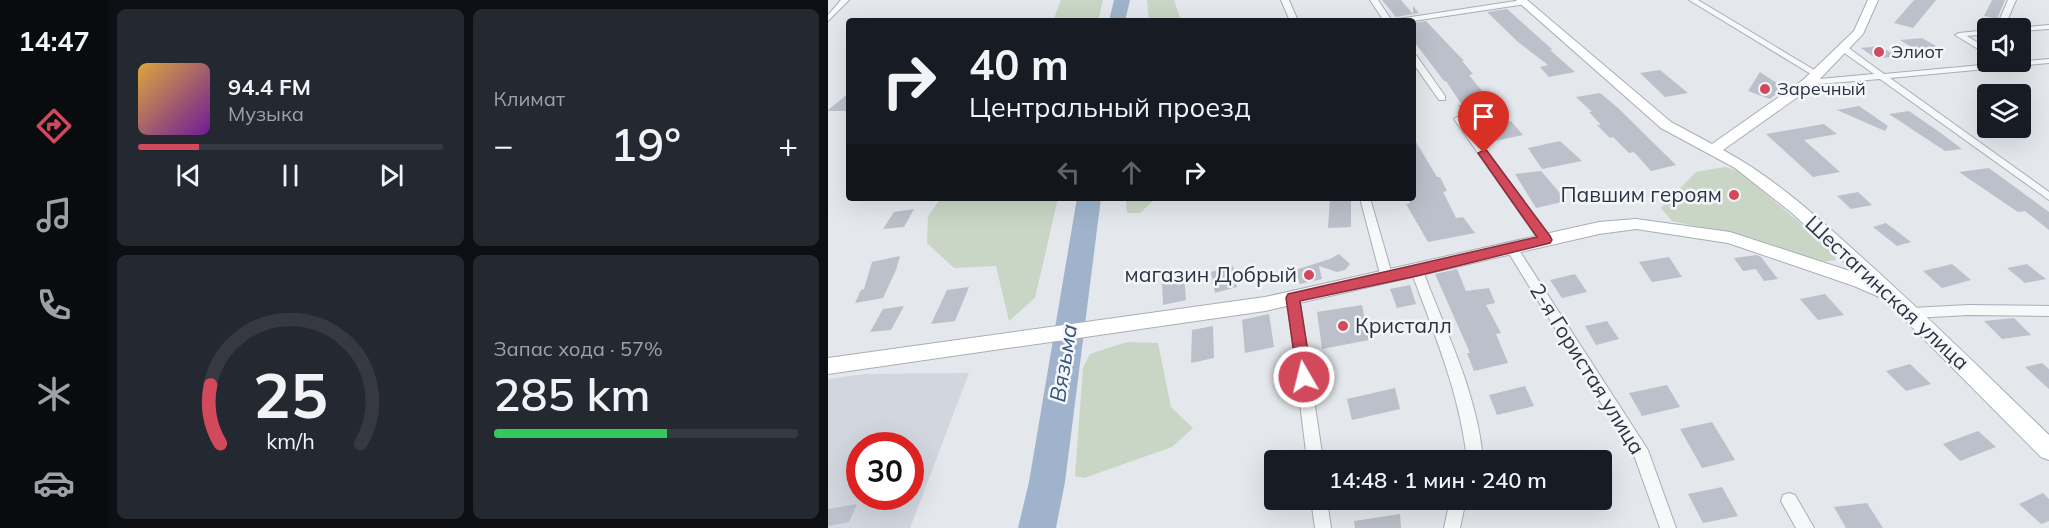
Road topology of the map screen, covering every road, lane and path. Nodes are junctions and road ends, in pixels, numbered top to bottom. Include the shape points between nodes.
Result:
1 (845, 0) edge
2 (1285, 0) edge
3 (1374, 0) edge
4 (1694, 0) edge
5 (1873, 0) edge
6 (2012, 0) edge
7 (1522, 1) edge
8 (1293, 18) edge
9 (1386, 18) edge
10 (1416, 18) edge
11 (2004, 18) edge
12 (828, 19) edge
13 (2049, 27) edge
14 (2031, 28) edge
15 (1977, 33) edge
16 (1977, 46) edge
17 (1843, 48) junction
18 (1416, 61) edge
19 (2049, 61) edge
20 (2031, 62) edge
21 (1977, 67) edge
22 (1882, 77) junction
23 (1812, 78) junction
24 (1442, 98) dead end
25 (1459, 119) dead end
26 (1715, 149) junction
27 (2049, 197) edge
28 (1366, 201) edge
29 (1545, 240) junction
30 (1511, 247) junction
31 (1854, 260) junction
32 (1821, 267) junction
33 (1417, 271) junction
34 (1387, 278) junction
35 (1893, 295) junction
36 (1293, 298) junction
37 (2049, 311) edge
38 (1912, 314) junction
39 (828, 366) edge
40 (1314, 450) edge
41 (1474, 450) edge
42 (2049, 450) edge
43 (1789, 501) dead end
44 (1320, 510) edge
45 (1456, 510) edge
46 (1323, 528) edge
47 (1452, 528) edge
48 (1668, 528) edge
49 (1806, 528) edge

1 - 12 street
2 - 8 street
3 - 9 street
4 - 23 street
5 - 17 street via 1859,32
6 - 11 street
7 - 10 street
7 - 26 street, Шестагинская улица via 1666,125
13 - 14 street
15 - 16 street via 1959,35
17 - 22 street
17 - 23 street
18 - 24 street
19 - 20 street
21 - 22 street
22 - 23 street
22 - 27 street
23 - 26 street
25 - 29 street
26 - 31 street, Шестагинская улица via 1798,208
28 - 34 street
29 - 30 street
29 - 32 street via 1636,224 1730,238
30 - 33 street
30 - 48 street, 2-я Гористая улица via 1642,454
31 - 32 street via 1843,266
31 - 35 street, Шестагинская улица
32 - 35 street
33 - 34 street
33 - 41 street via 1455,375 1473,433
34 - 36 street
35 - 38 street, Шестагинская улица
36 - 39 street
36 - 40 street
37 - 38 street
38 - 42 street, Шестагинская улица
43 - 49 street
44 - 46 street
45 - 47 street

